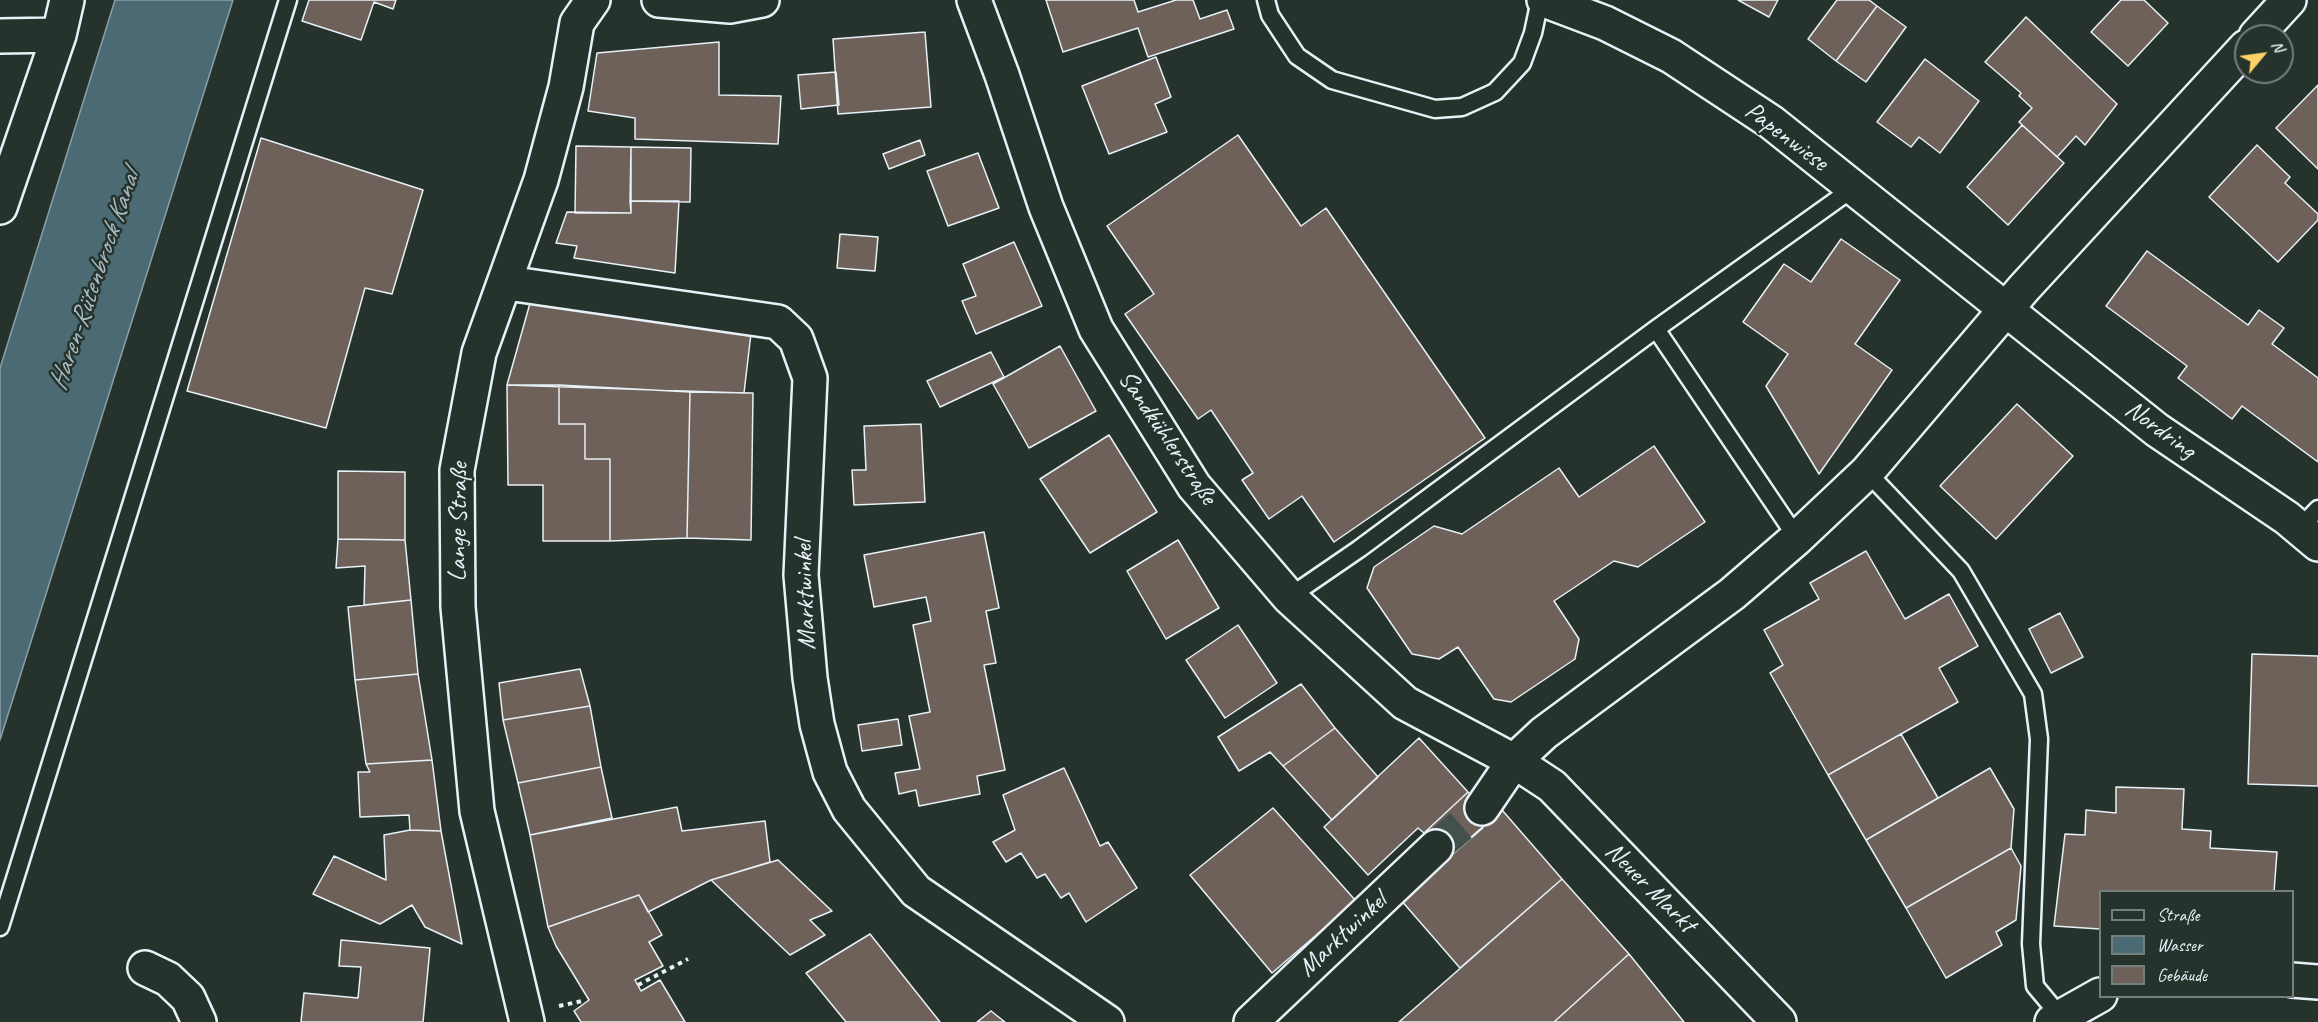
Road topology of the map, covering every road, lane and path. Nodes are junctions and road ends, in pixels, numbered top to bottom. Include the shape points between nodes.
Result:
1 (67, 0) edge
2 (288, 0) edge
3 (593, 0) edge
4 (659, 0) edge
5 (762, 0) edge
6 (974, 0) edge
7 (1266, 0) edge
8 (1542, 0) edge
9 (2289, 0) edge
10 (2267, 24) edge
11 (59, 35) junction
12 (0, 36) edge
13 (2234, 60) edge
14 (1852, 189) junction
15 (0, 207) edge
16 (507, 283) junction
17 (2006, 309) junction
18 (1656, 329) junction
19 (1867, 472) junction
20 (2312, 527) edge
21 (1797, 538) junction
22 (1289, 597) junction
23 (1514, 761) junction
24 (1482, 808) tunnel mouth
25 (1436, 847) tunnel mouth
26 (0, 927) edge
27 (688, 958) dead end
28 (145, 968) dead end
29 (2294, 980) edge
30 (2318, 982) edge
31 (638, 985) dead end
32 (2099, 996) edge
33 (2056, 1019) edge
34 (199, 1022) edge
35 (527, 1022) edge
36 (1107, 1022) edge
37 (1251, 1022) edge
38 (1779, 1022) edge

1 - 11 street
2 - 26 lane
3 - 16 street, Lange Straße via 578,23 542,180
4 - 5 street via 730,6
6 - 22 street, Sandkühlerstraße via 1046,207 1096,329 1194,486
7 - 8 lane via 1270,15 1297,56 1332,80 1435,109 1462,107 1495,92 1522,63
8 - 14 street, Papenwiese via 1605,23 1671,56 1771,122
9 - 10 street
11 - 12 street
11 - 15 street
13 - 17 street
14 - 17 street, Papenwiese
14 - 18 lane
16 - 35 street, Lange Straße via 479,353 457,470 459,608 477,811
16 - 36 street, Marktwinkel via 778,322 796,339 810,378 801,575 810,678 830,772 849,809 916,891
17 - 19 street
17 - 20 street, Nordring via 2157,430
18 - 21 lane
18 - 22 lane
19 - 21 street
19 - 33 lane via 1961,571 2032,694 2039,739 2031,944 2035,986
21 - 23 street via 1732,594 1544,733
22 - 23 street, Sandkühlerstraße via 1405,703
23 - 24 street
23 - 38 street, Neuer Markt via 1552,786
25 - 37 street, Marktwinkel
27 - 31 path
28 - 34 street via 168,979 188,998
29 - 30 street
32 - 33 street

